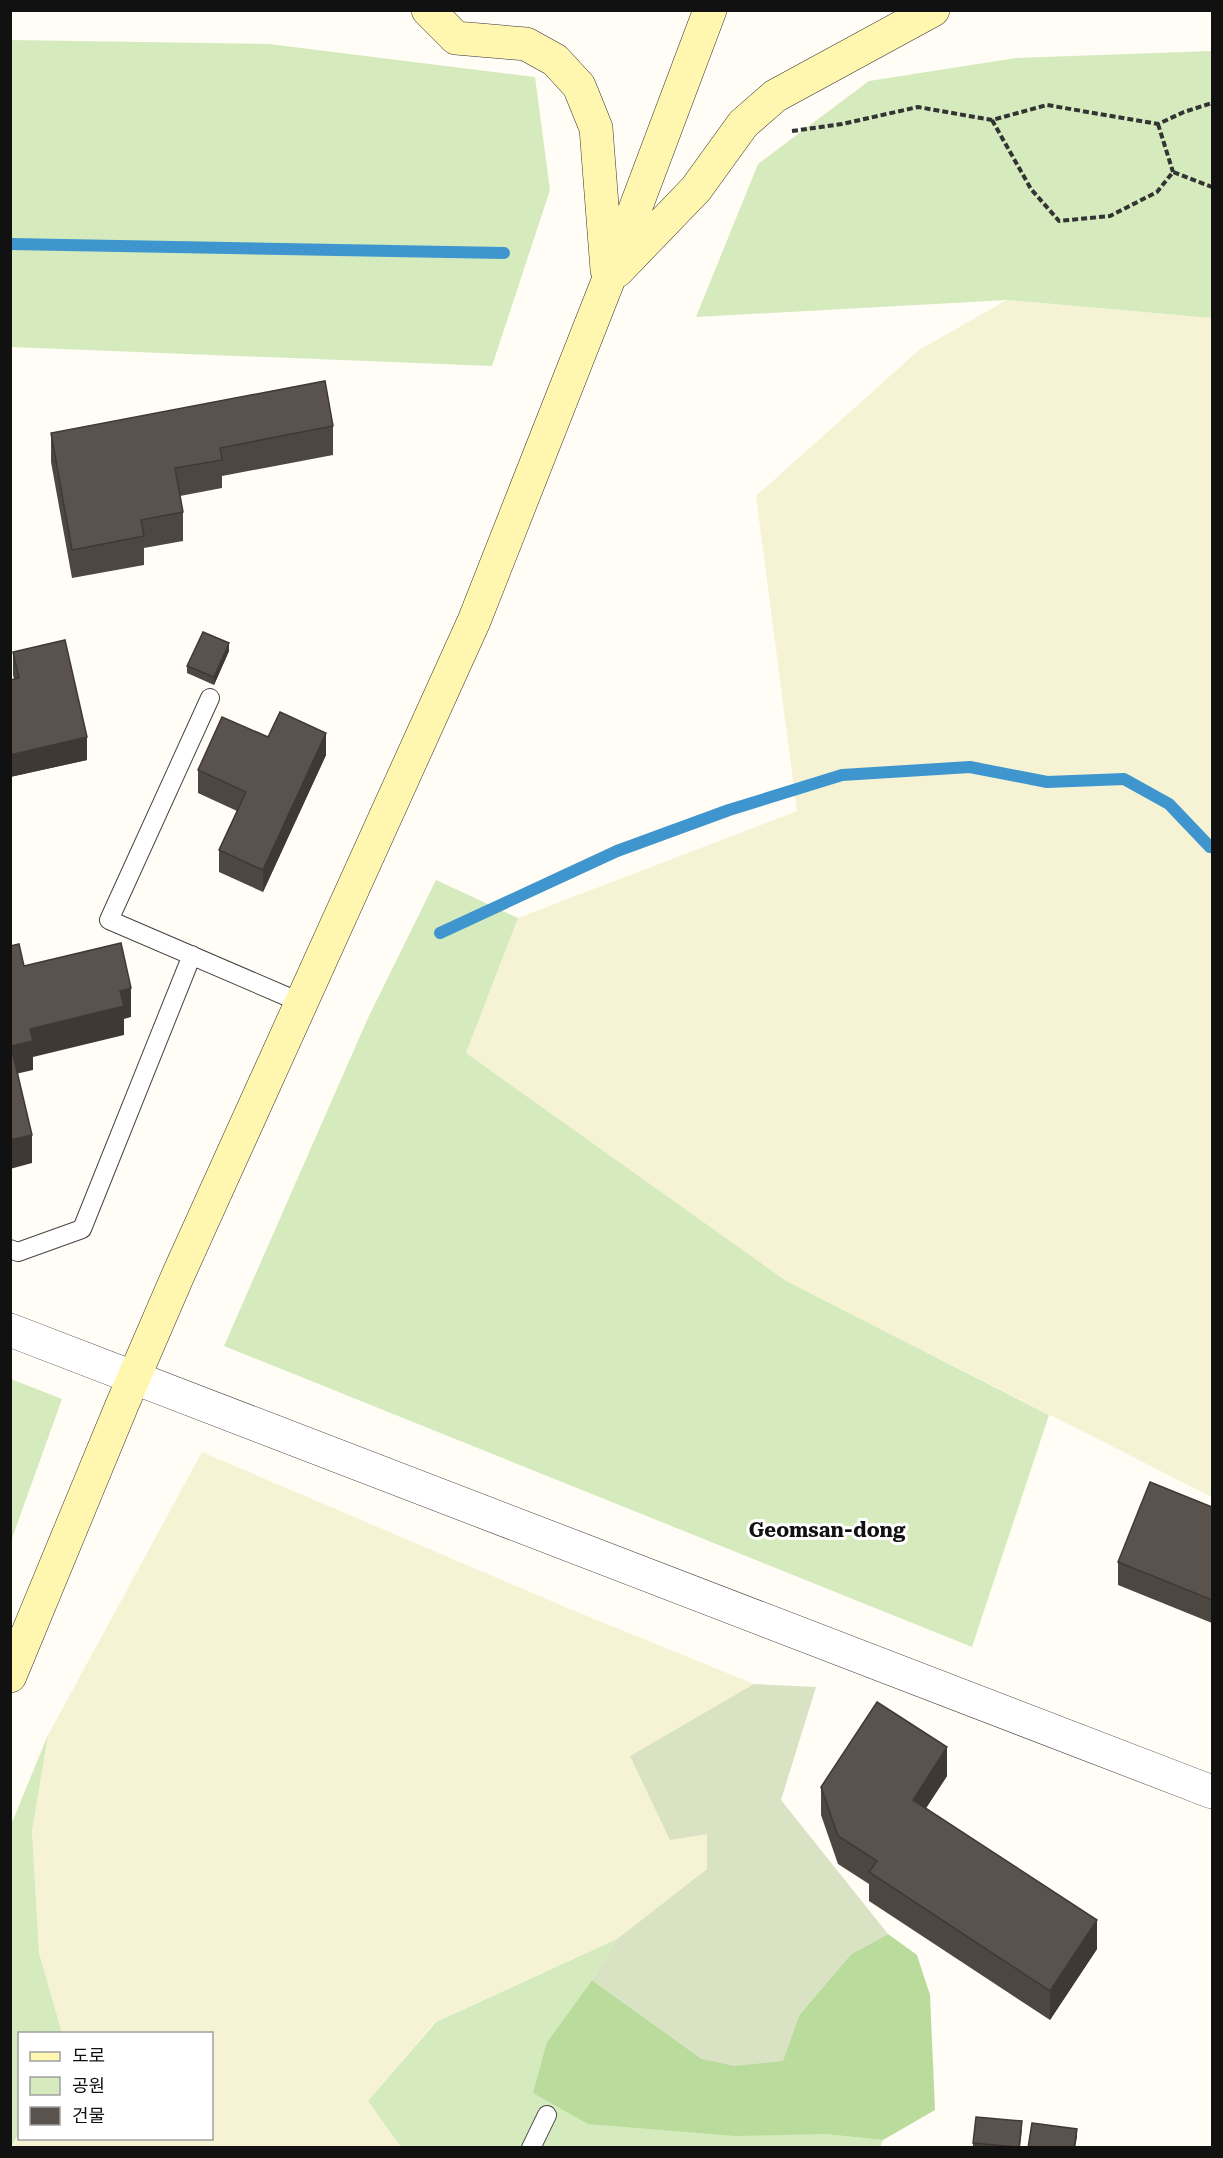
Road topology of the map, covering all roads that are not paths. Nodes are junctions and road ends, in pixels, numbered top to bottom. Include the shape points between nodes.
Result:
1 (428, 10) edge
2 (710, 10) edge
3 (933, 10) edge
4 (608, 281) junction
5 (210, 698) dead end
6 (192, 955) junction
7 (302, 1003) junction
8 (10, 1249) edge
9 (10, 1330) edge
10 (135, 1377) junction
11 (10, 1676) edge
12 (1212, 1792) edge
13 (547, 2115) dead end
14 (531, 2148) edge

1 - 4 street via 456,38 526,44 555,60 579,86 596,128
2 - 4 street
3 - 4 street via 775,96 743,124 696,189
4 - 7 street via 474,621
5 - 6 lane via 109,920
6 - 7 lane
6 - 8 lane via 82,1229 18,1252
7 - 10 street
9 - 10 street
10 - 11 street
10 - 12 street
13 - 14 lane

